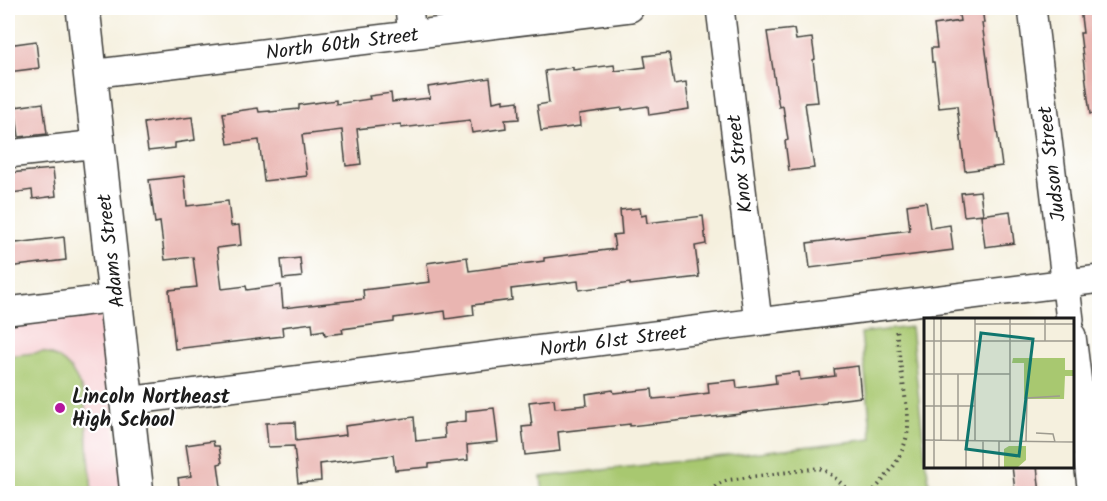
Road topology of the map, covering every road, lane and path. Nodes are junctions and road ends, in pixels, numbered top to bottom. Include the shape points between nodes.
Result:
1 (83, 8) edge
2 (409, 8) edge
3 (630, 8) edge
4 (720, 8) edge
5 (1032, 8) edge
6 (412, 34) junction
7 (90, 74) junction
8 (98, 144) junction
9 (8, 154) edge
10 (1100, 279) edge
11 (1066, 283) junction
12 (115, 298) junction
13 (8, 311) edge
14 (1070, 318) edge
15 (758, 321) junction
16 (896, 328) dead end
17 (1074, 352) edge
18 (127, 400) junction
19 (137, 494) edge
20 (705, 494) edge
21 (854, 494) edge
22 (870, 494) edge
23 (1092, 494) edge

1 - 7 main road, Adams Street
2 - 6 street
3 - 6 street, North 60th Street
4 - 15 street, Knox Street
5 - 11 street, Judson Street
6 - 7 street, North 60th Street
7 - 8 main road, Adams Street
8 - 9 street
8 - 12 main road, Adams Street
10 - 11 street, North 61st Street
11 - 14 street, Judson Street
11 - 15 street, North 61st Street
12 - 13 street
12 - 18 main road, Adams Street
15 - 18 street, North 61st Street
16 - 22 path via 908,431 896,463
17 - 23 street
18 - 19 main road, Adams Street
20 - 21 path via 728,480 819,468

